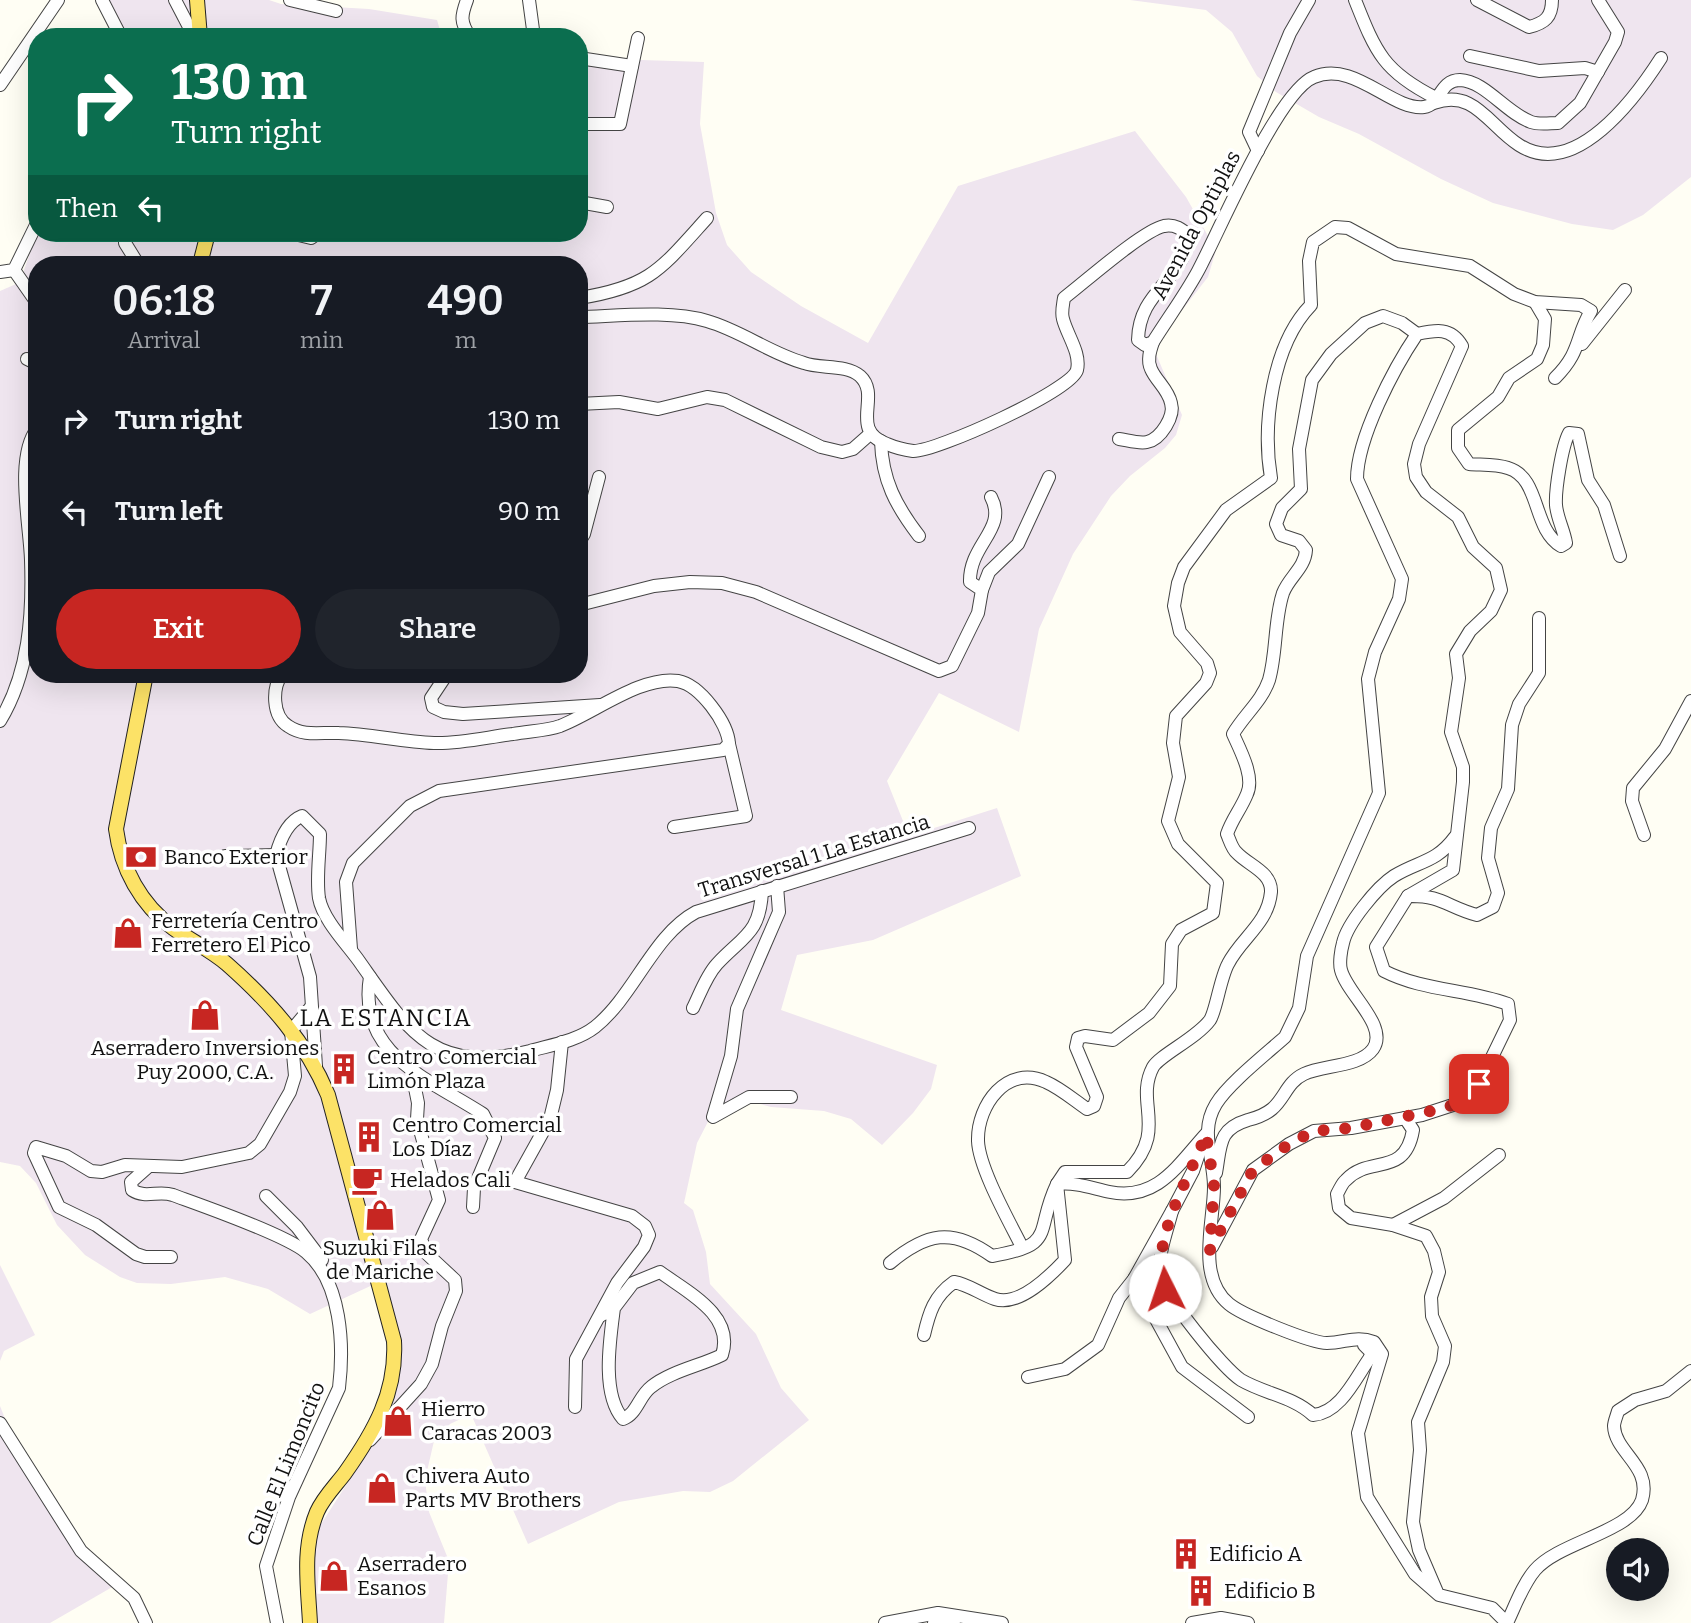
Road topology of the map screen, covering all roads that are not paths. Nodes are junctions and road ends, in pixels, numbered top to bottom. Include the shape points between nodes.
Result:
1 (58, 0) edge
2 (102, 0) edge
3 (175, 0) edge
4 (197, 0) edge
5 (290, 0) edge
6 (467, 0) edge
7 (529, 0) edge
8 (1309, 0) edge
9 (1355, 0) edge
10 (1477, 0) edge
11 (1552, 0) edge
12 (1598, 0) edge
13 (336, 11) dead end
14 (39, 28) edge
15 (116, 28) edge
16 (191, 28) edge
17 (199, 28) edge
18 (464, 28) edge
19 (533, 28) edge
20 (638, 38) dead end
21 (28, 44) edge
22 (1470, 56) dead end
23 (1661, 58) dead end
24 (588, 59) edge
25 (632, 66) junction
26 (1598, 72) junction
27 (0, 85) edge
28 (1435, 100) junction
29 (588, 124) edge
30 (1258, 150) junction
31 (588, 204) edge
32 (607, 207) dead end
33 (706, 218) dead end
34 (28, 241) edge
35 (14, 270) junction
36 (0, 272) edge
37 (28, 290) edge
38 (1625, 290) dead end
39 (588, 296) edge
40 (1535, 302) junction
41 (588, 317) edge
42 (1417, 334) junction
43 (1153, 342) junction
44 (1575, 352) junction
45 (1555, 378) dead end
46 (588, 404) edge
47 (876, 438) junction
48 (1119, 439) dead end
49 (28, 446) edge
50 (599, 477) dead end
51 (1049, 477) dead end
52 (991, 497) dead end
53 (28, 500) edge
54 (588, 519) edge
55 (919, 536) dead end
56 (1620, 556) dead end
57 (982, 590) junction
58 (588, 603) edge
59 (1539, 618) dead end
60 (28, 644) edge
61 (144, 683) edge
62 (278, 683) edge
63 (441, 683) edge
64 (1691, 701) edge
65 (604, 705) junction
66 (0, 721) edge
67 (729, 744) junction
68 (674, 827) dead end
69 (969, 828) dead end
70 (1644, 835) dead end
71 (1456, 837) junction
72 (276, 855) junction
73 (225, 856) dead end
74 (777, 886) junction
75 (762, 891) junction
76 (1408, 896) junction
77 (351, 950) junction
78 (370, 977) junction
79 (311, 1007) junction
80 (693, 1008) dead end
81 (291, 1031) junction
82 (562, 1042) junction
83 (316, 1066) junction
84 (411, 1068) junction
85 (791, 1097) dead end
86 (1405, 1118) junction
87 (1206, 1134) junction
88 (1499, 1155) dead end
89 (149, 1166) junction
90 (476, 1182) junction
91 (515, 1182) junction
92 (1057, 1184) junction
93 (1214, 1185) junction
94 (266, 1196) dead end
95 (473, 1207) dead end
96 (1172, 1211) junction
97 (1393, 1225) junction
98 (1021, 1247) junction
99 (1210, 1250) junction
100 (171, 1257) dead end
101 (890, 1263) dead end
102 (1135, 1279) junction
103 (331, 1287) junction
104 (614, 1308) junction
105 (600, 1316) junction
106 (924, 1335) dead end
107 (1364, 1345) dead end
108 (1691, 1371) edge
109 (1028, 1377) dead end
110 (575, 1408) dead end
111 (1248, 1417) dead end
112 (0, 1423) edge
113 (365, 1445) junction
114 (1439, 1595) junction
115 (959, 1617) junction
116 (146, 1623) edge
117 (277, 1623) edge
118 (310, 1623) edge
119 (885, 1623) edge
120 (934, 1623) edge
121 (1002, 1623) edge
122 (1192, 1623) edge
123 (1248, 1623) edge
124 (1507, 1623) edge

1 - 14 street
2 - 15 street
3 - 16 street
4 - 17 main road
5 - 13 street
6 - 18 street via 461,15
7 - 19 street
8 - 30 street via 1290,33 1249,132
9 - 28 street via 1374,47 1391,69
10 - 11 street via 1529,27 1544,23 1552,12
12 - 26 street via 1618,32
20 - 25 street
21 - 27 street
22 - 26 street via 1539,71 1593,68
23 - 28 street, Avenida Optiplas via 1607,125 1578,146 1558,152 1521,147 1477,107 1460,99
24 - 25 street
25 - 29 street via 621,124
26 - 28 street via 1580,103 1558,123 1532,123 1476,83 1457,80 1443,86
28 - 30 street, Avenida Optiplas via 1424,107 1358,80 1336,74 1315,76 1301,86
30 - 43 street, Avenida Optiplas via 1198,272
31 - 32 street
33 - 39 street via 649,278 615,292
34 - 35 street
35 - 36 street
35 - 37 street
38 - 44 street
40 - 44 street via 1563,301 1591,311
40 - 56 street via 1545,319 1537,359 1509,378 1498,397 1458,430 1458,448 1469,464 1510,468 1528,483 1549,539 1561,546 1566,543 1556,505 1560,473 1566,439 1569,433 1578,434 1588,480 1604,505
40 - 98 street via 1470,266 1396,254 1348,228 1335,227 1313,242 1311,305 1295,322 1278,362 1266,450 1271,478 1226,510 1184,567 1174,606 1180,632 1210,673 1176,716 1173,743 1179,777 1168,821 1178,844 1217,883 1213,913 1181,930 1172,944 1170,985 1149,1013 1113,1040 1078,1038 1076,1047 1097,1097 1094,1105 1087,1109 1045,1081 1020,1078 996,1092 981,1111 978,1143
41 - 47 street via 651,315 704,320 744,334 777,355 816,367 845,369 860,377 868,390 866,424
42 - 71 street via 1446,331 1462,346 1419,444 1416,477 1426,492 1458,517 1473,548 1496,568 1501,590 1491,611 1470,631 1456,654 1459,678 1451,732 1463,782
42 - 87 street via 1357,461 1357,479 1402,579 1368,679 1379,793 1307,956 1293,1024 1217,1102
42 - 92 street via 1383,316 1365,323 1331,354 1312,380 1299,449 1301,489 1282,508 1276,524 1281,535 1299,541 1307,550 1306,560 1283,592 1269,680 1233,734 1250,778 1249,792 1233,815 1227,834 1235,852 1264,874 1271,888 1267,911 1229,961 1211,1018 1188,1042 1154,1065 1146,1088 1152,1122 1135,1164 1119,1173 1066,1172
43 - 47 street, Avenida Optiplas via 1145,345 1138,340 1138,328 1150,298 1180,267 1189,236 1179,227 1164,226 1142,238 1064,298 1062,317 1078,360 1076,373 1061,388 1028,408 914,451
43 - 48 street via 1151,369 1166,390 1171,416 1158,437 1146,443
44 - 45 street
46 - 47 street via 619,402 659,409 707,397 725,400 821,447 842,452
47 - 55 street via 888,486
49 - 53 street
50 - 54 street
51 - 57 street via 1018,544 989,572
52 - 57 street via 995,522 973,556 970,574 970,582
57 - 58 street via 978,612 952,666 939,671 756,592 722,583 654,586
59 - 76 street via 1539,673 1512,725 1508,789 1491,828 1488,858 1497,893 1493,908 1477,915 1434,895
60 - 66 street
61 - 81 main road via 116,829 119,850 151,909 225,962 276,1009
62 - 65 street via 278,714 294,731 436,743 557,727
63 - 65 street via 431,698 433,707 444,712
64 - 70 street via 1665,749 1633,788 1632,801
65 - 67 street via 650,684 678,681 692,687 720,716
67 - 68 street via 746,817
67 - 77 street via 723,750 439,791 422,799 354,863 346,882
69 - 74 street, Transversal 1 La Estancia
71 - 76 street via 1453,870
71 - 93 street via 1444,852 1394,876 1367,902 1343,941 1340,969 1376,1026 1372,1050 1363,1057 1304,1074 1288,1085 1273,1108 1230,1125 1222,1139
72 - 73 street
72 - 77 street, Transversal 1 La Estancia via 279,841 296,819 302,816 313,824 320,834 319,899
72 - 79 street via 310,977
74 - 75 street, Transversal 1 La Estancia
74 - 85 street via 777,919 737,1009 731,1056 713,1117 749,1097
75 - 80 street via 755,925 716,965
75 - 82 street, Transversal 1 La Estancia via 680,921 594,1029
76 - 86 street via 1376,947 1384,971 1405,982 1508,1004 1510,1020 1479,1084 1459,1103
77 - 78 street, Transversal 1 La Estancia
78 - 82 street, Transversal 1 La Estancia via 408,1029 433,1047 490,1058
78 - 84 street via 366,999 373,1028 388,1051
79 - 81 street
79 - 83 street
81 - 83 main road
81 - 89 street via 295,1076 260,1144 249,1153 183,1167
82 - 91 street via 550,1119
83 - 113 main road via 394,1341 396,1370 389,1396
84 - 90 street via 488,1121 495,1138
84 - 113 street via 417,1119 439,1200 421,1239 426,1253 455,1280 456,1291 421,1384
86 - 97 street via 1413,1130 1412,1138 1398,1161 1347,1178 1337,1194 1339,1208 1351,1218
86 - 99 street via 1314,1131 1289,1144 1253,1170
87 - 92 street via 1146,1192 1129,1195 1075,1182
87 - 93 street
87 - 96 street
88 - 97 street via 1444,1198
89 - 100 street via 91,1171 66,1156 36,1147 34,1153 59,1207 96,1225 136,1254
89 - 103 street, Calle El Limoncito via 131,1182 132,1190 141,1196 169,1194 284,1240 306,1252
90 - 91 street
90 - 95 street
91 - 105 street via 632,1216 645,1226 649,1236 644,1247
92 - 98 street via 1040,1240
92 - 106 street via 1065,1260 1048,1278 1011,1299 996,1299 954,1282 931,1306
93 - 99 street
94 - 103 street via 308,1240
96 - 102 street
96 - 107 street via 1159,1272 1165,1289 1242,1380 1302,1404 1314,1415 1324,1414 1369,1359 1372,1353
97 - 114 street via 1426,1236 1439,1272 1431,1297 1432,1316 1445,1346 1443,1363 1418,1422 1413,1522 1419,1550
98 - 101 street via 992,1256 977,1244 937,1238 915,1242
99 - 114 street via 1213,1281 1228,1304 1302,1338 1327,1343 1353,1338 1374,1342 1382,1354 1358,1433 1367,1497 1415,1574
102 - 109 street via 1119,1298 1098,1345 1065,1369
102 - 111 street via 1182,1367
103 - 117 street, Calle El Limoncito via 338,1318 339,1388 289,1497 266,1566
104 - 104 street via 633,1283 660,1272 707,1306 719,1322 727,1341 722,1355 648,1388 630,1416 623,1419 617,1413 611,1385
104 - 105 street
105 - 110 street via 576,1359
108 - 124 street via 1666,1391 1635,1400 1618,1411 1614,1426 1619,1442 1633,1457 1642,1479 1642,1500 1631,1516 1559,1550 1534,1570
112 - 116 street via 81,1551 134,1598
113 - 118 main road via 318,1509 311,1530 306,1555
114 - 124 street via 1492,1608
115 - 119 street via 938,1613
115 - 120 street
115 - 121 street
122 - 123 street via 1221,1618

